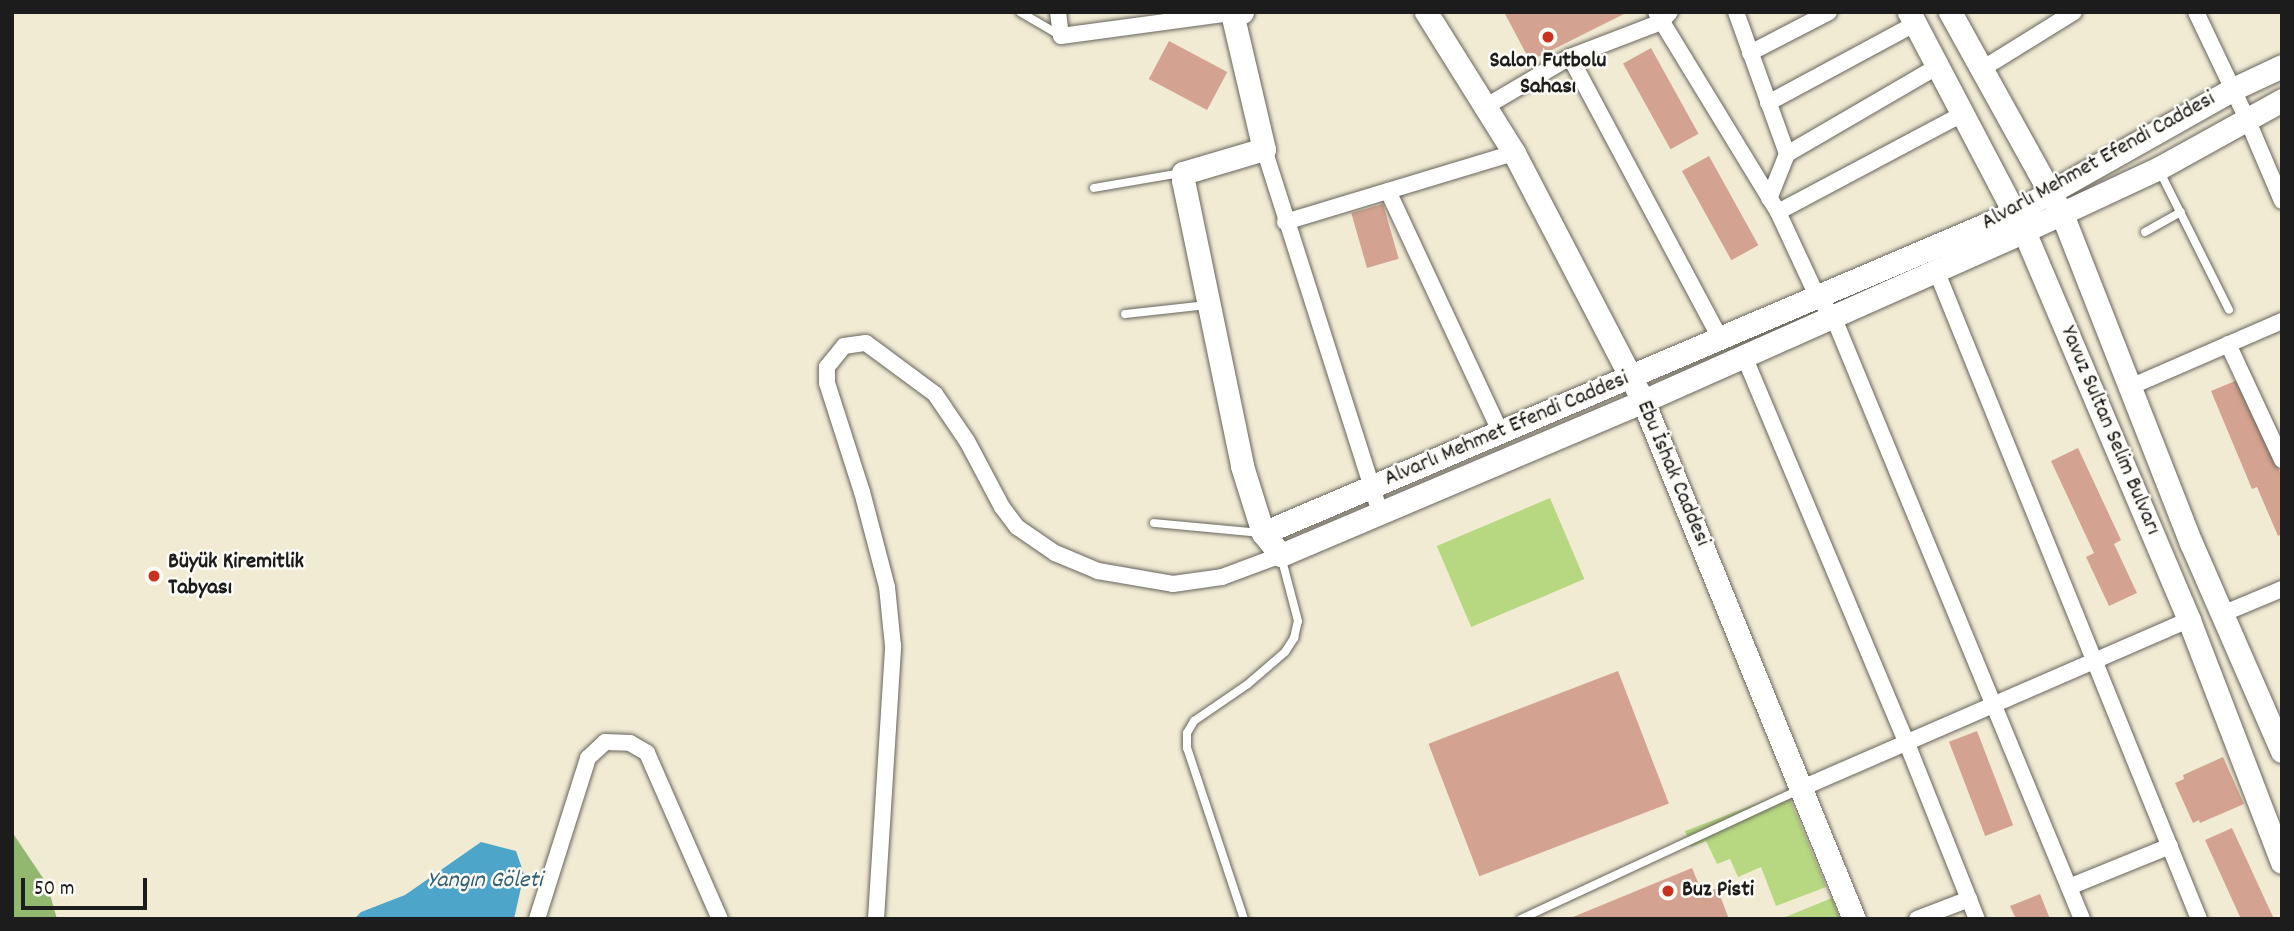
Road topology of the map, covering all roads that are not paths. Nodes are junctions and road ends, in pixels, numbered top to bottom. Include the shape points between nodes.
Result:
1 (1020, 12) edge
2 (1058, 12) edge
3 (1426, 12) edge
4 (1736, 12) edge
5 (1829, 12) edge
6 (1950, 12) edge
7 (2074, 12) edge
8 (2196, 12) edge
9 (1237, 13) edge
10 (1662, 15) edge
11 (1912, 18) edge
12 (1061, 36) junction
13 (1751, 53) junction
14 (1570, 57) junction
15 (1938, 66) junction
16 (2282, 66) edge
17 (1982, 69) junction
18 (2233, 89) junction
19 (2282, 100) edge
20 (1768, 103) junction
21 (1485, 107) junction
22 (1964, 113) junction
23 (2247, 119) junction
24 (1264, 149) junction
25 (1514, 153) junction
26 (1787, 154) junction
27 (2159, 168) junction
28 (1183, 173) junction
29 (1094, 188) dead end
30 (2050, 190) junction
31 (1388, 191) junction
32 (2282, 201) edge
33 (1773, 205) junction
34 (2181, 212) junction
35 (2062, 214) junction
36 (2020, 221) junction
37 (1285, 222) junction
38 (2145, 232) dead end
39 (1936, 270) junction
40 (1818, 298) junction
41 (1208, 305) junction
42 (2230, 310) dead end
43 (1125, 314) dead end
44 (1833, 316) junction
45 (2282, 321) edge
46 (1720, 338) junction
47 (2228, 344) junction
48 (1744, 356) junction
49 (1629, 377) junction
50 (2130, 387) junction
51 (1643, 401) junction
52 (1501, 433) junction
53 (2282, 460) edge
54 (1371, 489) junction
55 (1380, 513) junction
56 (1154, 523) dead end
57 (1263, 533) junction
58 (1281, 555) junction
59 (2282, 589) edge
60 (2222, 614) junction
61 (2189, 620) junction
62 (2097, 662) junction
63 (1993, 706) junction
64 (1906, 741) junction
65 (2282, 751) edge
66 (1802, 788) junction
67 (2170, 846) junction
68 (2282, 862) edge
69 (2069, 887) junction
70 (1969, 899) junction
71 (537, 919) edge
72 (720, 919) edge
73 (876, 919) edge
74 (1244, 919) edge
75 (1521, 919) edge
76 (1854, 919) edge
77 (1917, 919) edge
78 (1977, 919) edge
79 (2082, 919) edge
80 (2199, 919) edge

1 - 12 lane
2 - 12 street
3 - 21 street, Ebu İshak Caddesi
4 - 13 street
5 - 13 street
6 - 17 street, Yavuz Sultan Selim Bulvarı
7 - 17 street
8 - 18 street
9 - 12 street
9 - 24 street
10 - 14 street
10 - 33 street
11 - 15 street, Yavuz Sultan Selim Bulvarı
11 - 20 street
13 - 20 street
14 - 21 street
14 - 46 street
15 - 22 street, Yavuz Sultan Selim Bulvarı
15 - 26 street
16 - 18 street, Alvarlı Mehmet Efendi Caddesi
17 - 30 street, Yavuz Sultan Selim Bulvarı
18 - 23 street
18 - 30 street, Alvarlı Mehmet Efendi Caddesi
19 - 23 street
20 - 26 street
21 - 25 street, Ebu İshak Caddesi
22 - 33 street
22 - 36 street, Yavuz Sultan Selim Bulvarı
23 - 27 street
23 - 32 street
24 - 28 street
24 - 37 street
25 - 31 street
25 - 49 street, Ebu İshak Caddesi
26 - 33 street
27 - 34 lane
27 - 35 street
28 - 29 lane
28 - 41 street
30 - 35 street, Yavuz Sultan Selim Bulvarı
30 - 36 street, Alvarlı Mehmet Efendi Caddesi
31 - 37 street
31 - 52 street
33 - 40 street
34 - 38 lane
34 - 42 lane
35 - 36 street
35 - 50 street, Yavuz Sultan Selim Bulvarı
36 - 39 street
36 - 40 street, Alvarlı Mehmet Efendi Caddesi
36 - 61 street, Yavuz Sultan Selim Bulvarı
37 - 54 street
39 - 44 street
39 - 62 street
40 - 44 street
40 - 46 street, Alvarlı Mehmet Efendi Caddesi
41 - 43 lane
41 - 57 street via 1242,466
44 - 48 street
44 - 63 street
45 - 47 street
46 - 49 street, Alvarlı Mehmet Efendi Caddesi
47 - 50 street
47 - 53 street
48 - 51 street
48 - 64 street
49 - 51 street, Ebu İshak Caddesi
49 - 52 street, Alvarlı Mehmet Efendi Caddesi
50 - 60 street, Yavuz Sultan Selim Bulvarı
51 - 55 street
51 - 66 street, Ebu İshak Caddesi
52 - 54 street, Alvarlı Mehmet Efendi Caddesi
54 - 55 street
54 - 57 street, Alvarlı Mehmet Efendi Caddesi
55 - 58 street
56 - 57 lane
57 - 58 street
58 - 73 street via 1222,578 1173,584 1098,571 1055,553 1017,527 935,394 866,343 844,346 827,367 827,383 863,492 887,587 893,646
58 - 74 lane via 1297,621 1294,638 1248,684 1194,721 1187,733 1187,748
59 - 60 street
60 - 65 street, Yavuz Sultan Selim Bulvarı
61 - 62 street
61 - 68 street, Yavuz Sultan Selim Bulvarı
62 - 63 street
62 - 67 street
63 - 64 street
63 - 69 street
64 - 66 street
64 - 70 street
66 - 75 lane
66 - 76 street, Ebu İshak Caddesi
67 - 69 street
67 - 80 street
69 - 79 street
70 - 77 street
70 - 78 street
71 - 72 street via 588,758 606,742 630,743 648,753

